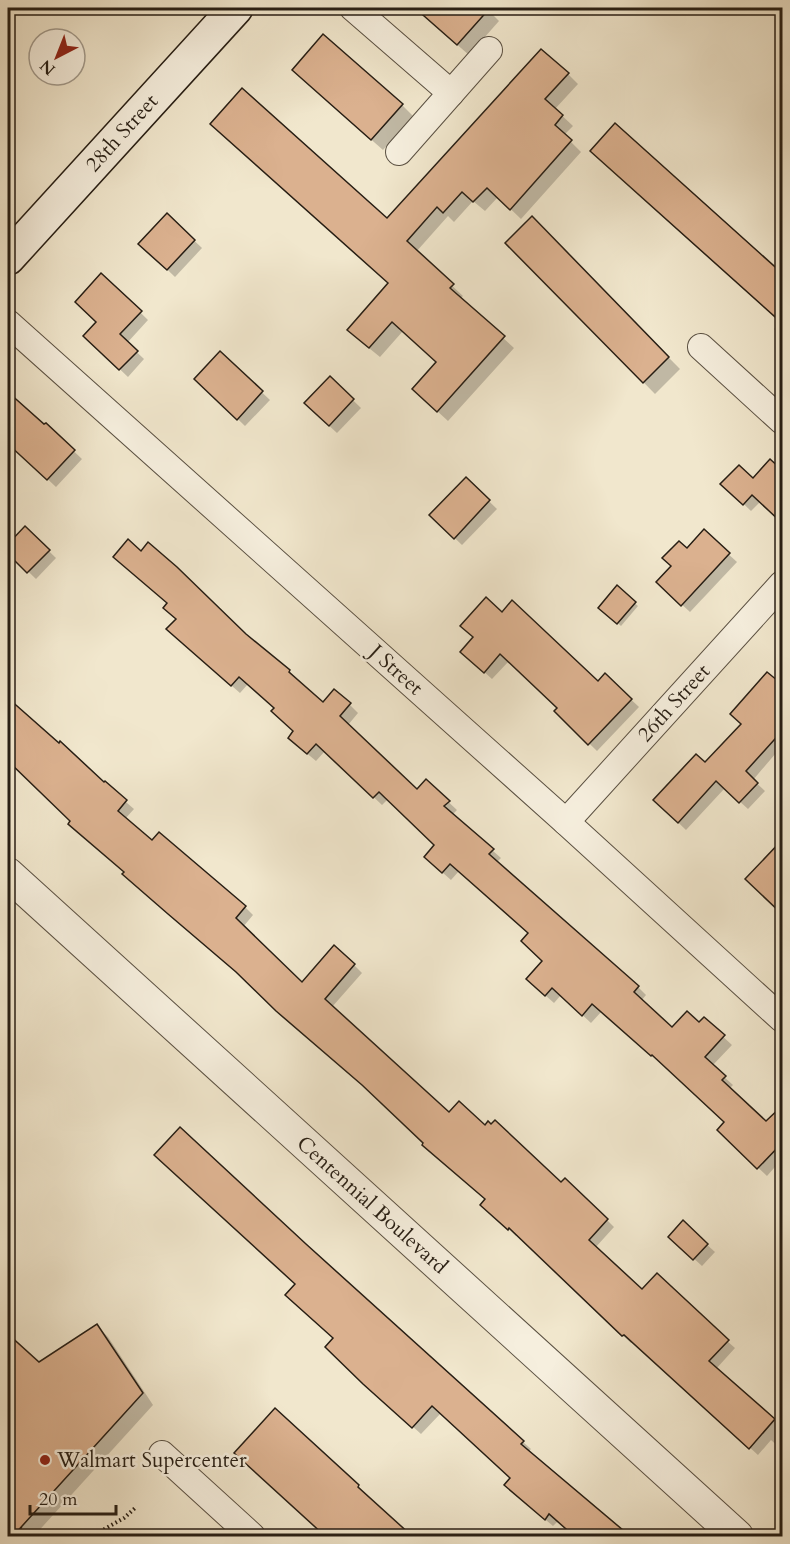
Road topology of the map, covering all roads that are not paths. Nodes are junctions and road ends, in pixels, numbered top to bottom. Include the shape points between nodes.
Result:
1 (236, 8) edge
2 (353, 8) edge
3 (489, 50) dead end
4 (451, 93) junction
5 (399, 152) dead end
6 (8, 258) edge
7 (8, 323) edge
8 (701, 347) dead end
9 (783, 421) edge
10 (783, 584) edge
11 (566, 822) junction
12 (8, 874) edge
13 (783, 1019) edge
14 (162, 1454) dead end
15 (252, 1536) edge
16 (737, 1536) edge

1 - 6 main road, 28th Street
2 - 4 street
3 - 4 street
4 - 5 street
7 - 11 street, J Street
8 - 9 street
10 - 11 street, 26th Street
11 - 13 street, J Street
12 - 16 street, Centennial Boulevard
14 - 15 street

